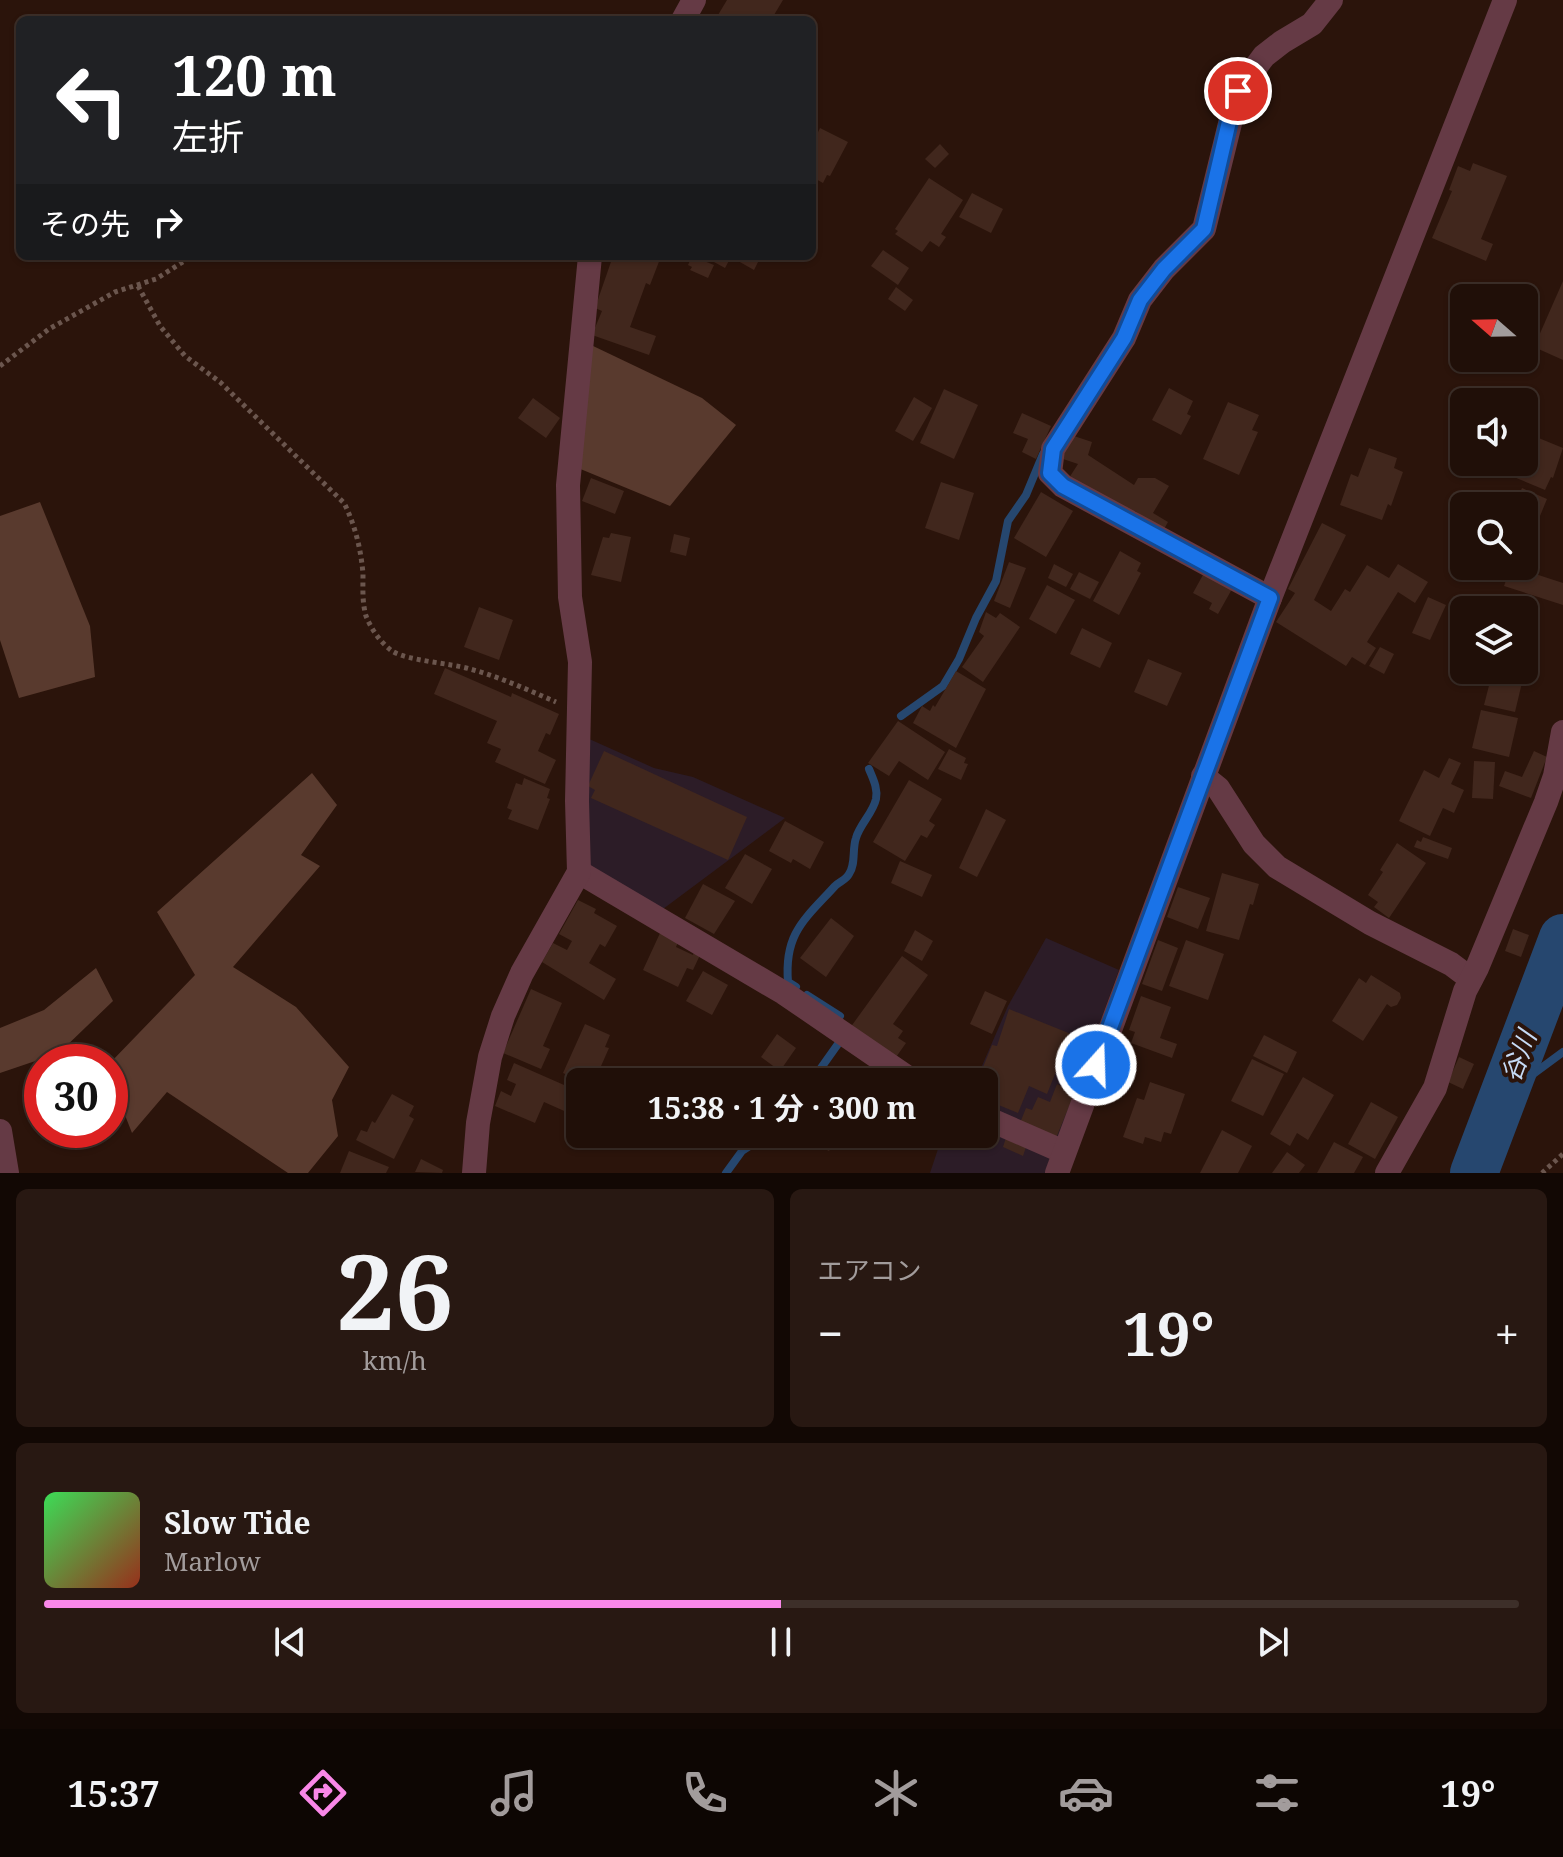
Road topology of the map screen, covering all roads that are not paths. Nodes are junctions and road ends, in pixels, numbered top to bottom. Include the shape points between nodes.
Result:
1 (1331, 0) edge
2 (1505, 0) edge
3 (590, 260) edge
4 (1270, 598) junction
5 (1563, 732) edge
6 (1203, 776) junction
7 (579, 872) junction
8 (1471, 979) junction
9 (894, 1068) edge
10 (998, 1125) edge
11 (0, 1131) edge
12 (1060, 1162) edge
13 (7, 1173) edge
14 (474, 1173) edge
15 (1387, 1173) edge

1 - 4 street via 1312,24 1264,56 1238,91 1204,229 1140,300 1124,338 1050,458 1050,473 1063,486
2 - 4 street
3 - 7 street via 568,485 570,597 580,662
4 - 6 street
5 - 8 street via 1546,802
6 - 8 street via 1218,788 1254,844 1277,867
6 - 12 street
7 - 9 street via 784,993
7 - 14 street via 503,1016 490,1057
8 - 15 street via 1435,1088
10 - 12 street
11 - 13 street

